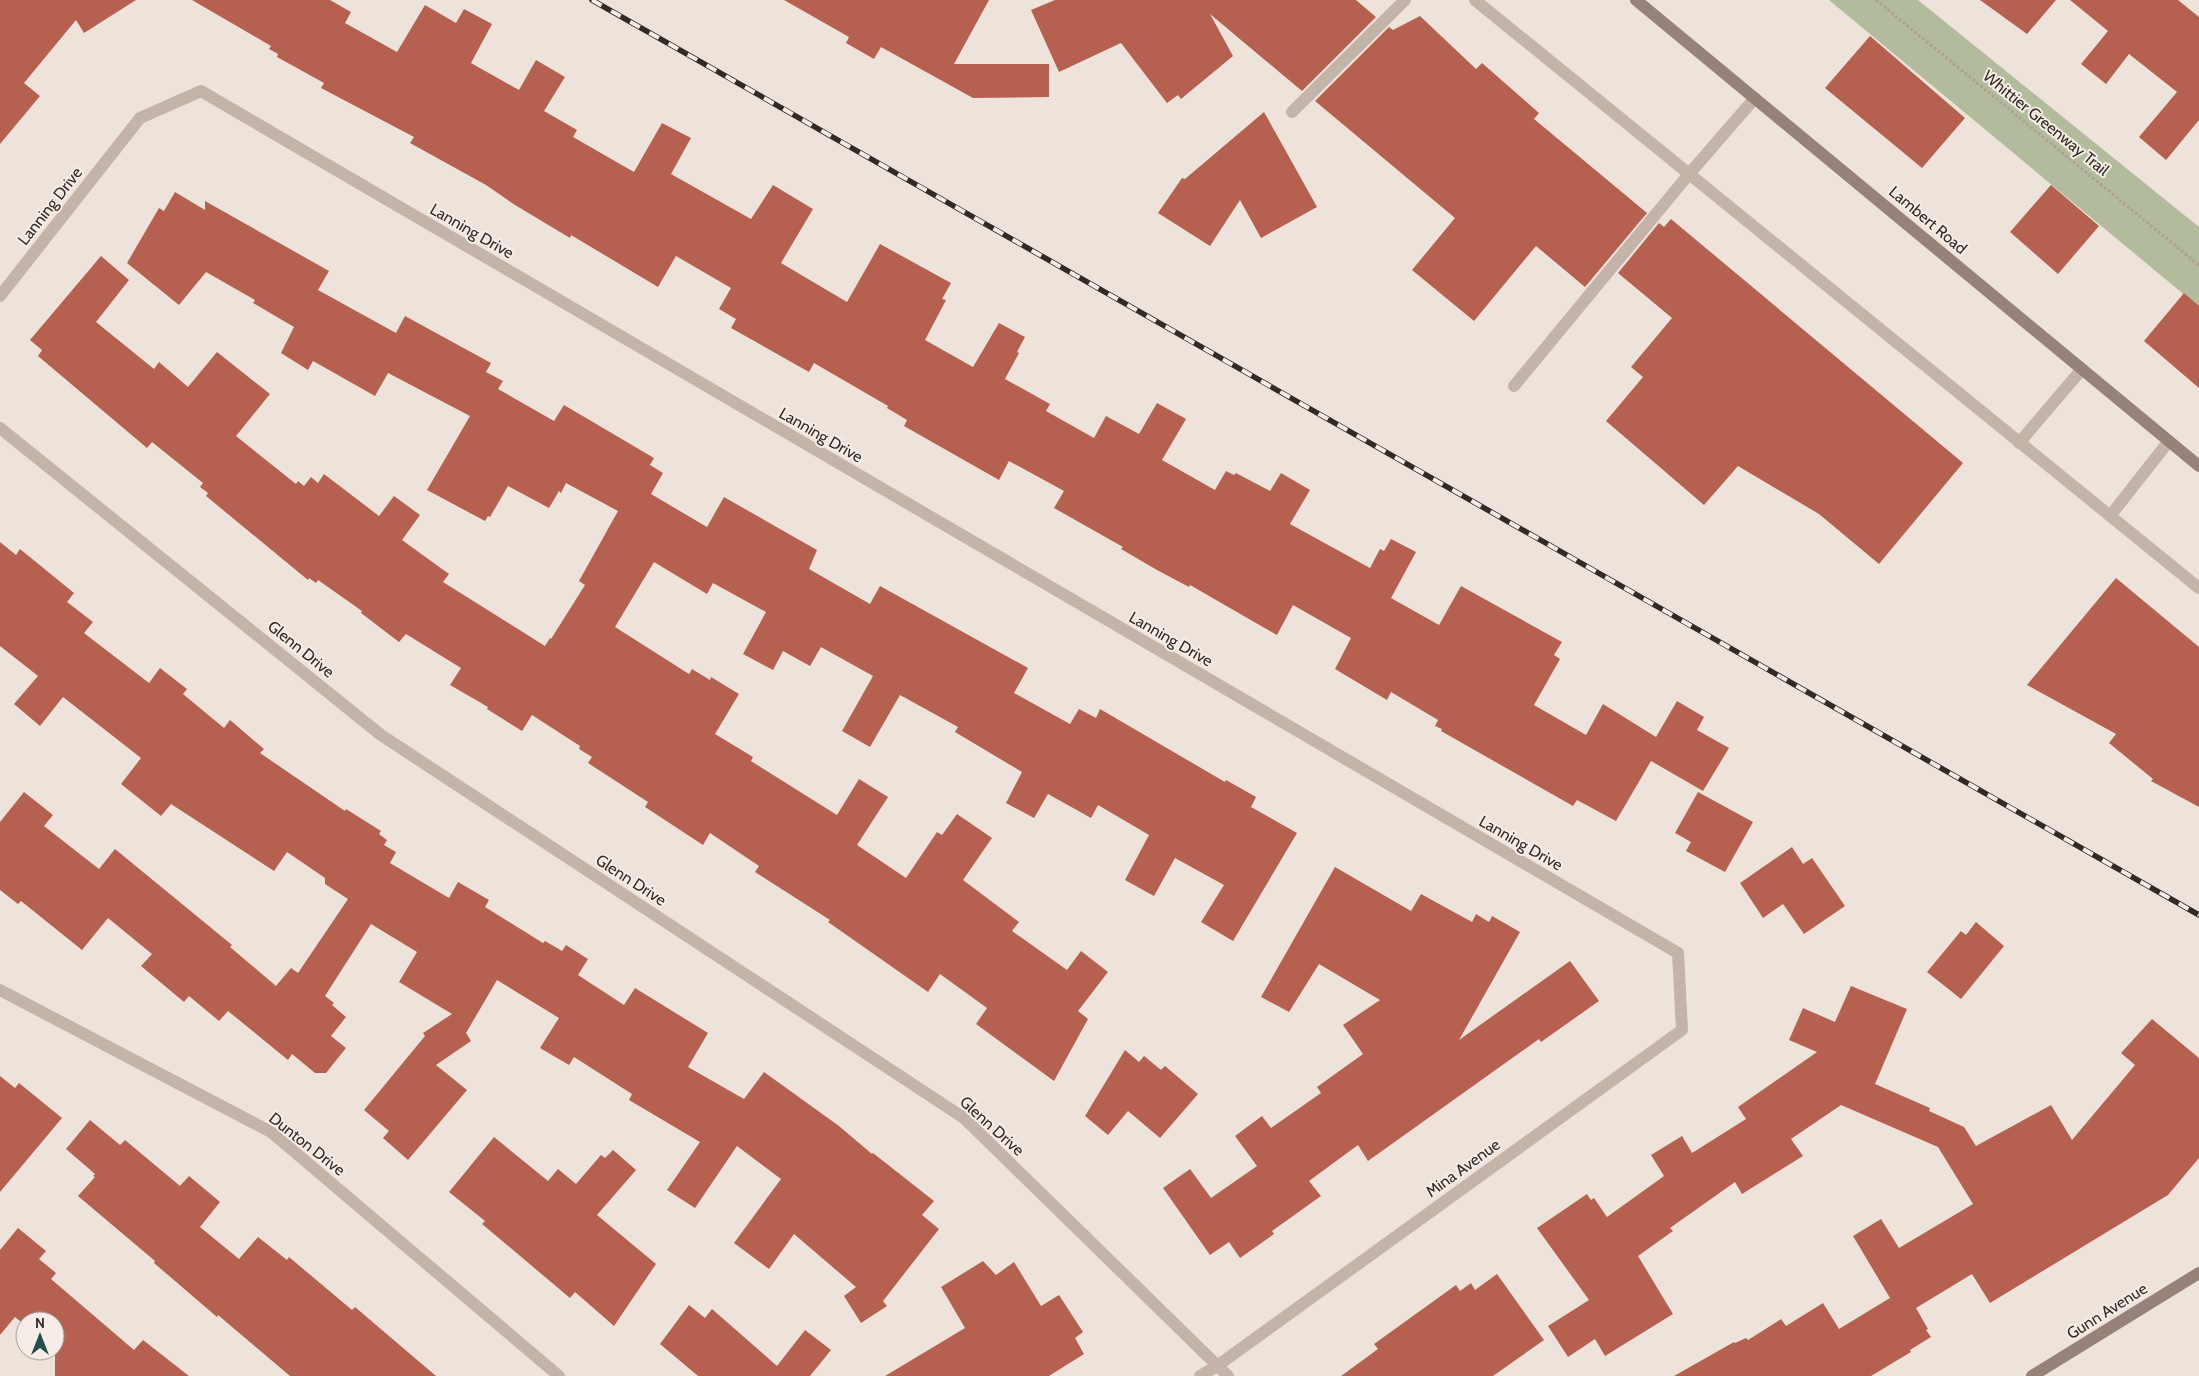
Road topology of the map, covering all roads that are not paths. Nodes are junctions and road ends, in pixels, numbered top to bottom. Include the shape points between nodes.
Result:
1 (1405, 0) edge
2 (1475, 0) edge
3 (1636, 0) edge
4 (1755, 98) junction
5 (1292, 112) dead end
6 (1689, 174) junction
7 (0, 296) edge
8 (2082, 369) junction
9 (1514, 386) dead end
10 (0, 428) edge
11 (2169, 441) junction
12 (2020, 443) junction
13 (2199, 466) edge
14 (2110, 516) junction
15 (2199, 588) edge
16 (1678, 954) joint
17 (0, 990) edge
18 (2199, 1273) edge
19 (1217, 1366) junction
20 (2040, 1374) edge
21 (559, 1376) edge
22 (1200, 1376) edge
23 (1228, 1376) edge

1 - 5 street
2 - 6 street
3 - 4 main road, Lambert Road
4 - 6 street
4 - 8 main road, Lambert Road
6 - 9 street
6 - 12 street
7 - 16 street, Lanning Drive via 140,118 201,92
8 - 11 main road, Lambert Road
8 - 12 street
10 - 19 street, Glenn Drive via 381,735 964,1118
11 - 13 main road, Lambert Road
11 - 14 street
12 - 14 street
14 - 15 street
16 - 19 street, Mina Avenue via 1682,1030
17 - 21 street, Dunton Drive via 271,1132
18 - 20 main road, Gunn Avenue
19 - 22 street, Mina Avenue
19 - 23 street, Glenn Drive

